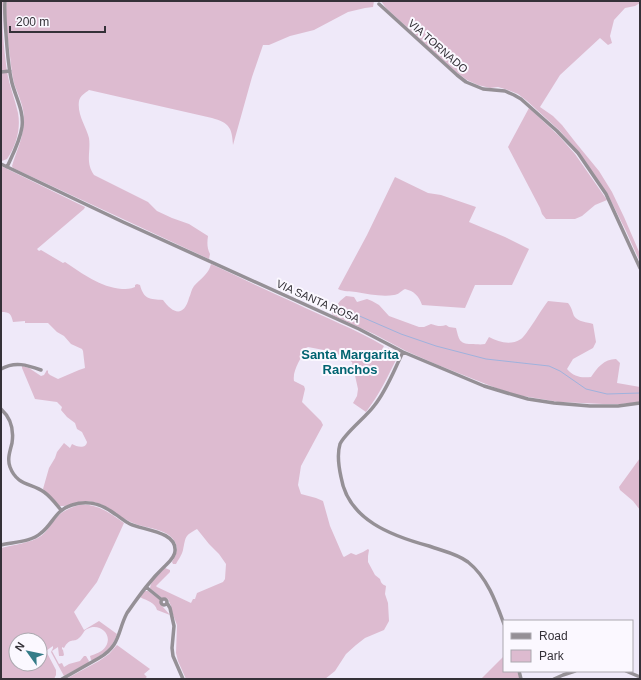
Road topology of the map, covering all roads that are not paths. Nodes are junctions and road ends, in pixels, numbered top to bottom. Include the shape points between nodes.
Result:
1 (5, 1) edge
2 (379, 4) dead end
3 (10, 70) junction
4 (1, 72) edge
5 (1, 164) edge
6 (7, 167) junction
7 (640, 268) edge
8 (403, 352) junction
9 (1, 369) edge
10 (41, 370) dead end
11 (640, 403) edge
12 (1, 409) edge
13 (61, 510) junction
14 (1, 545) edge
15 (146, 587) junction
16 (503, 621) edge
17 (572, 672) edge
18 (628, 672) edge
19 (640, 677) edge
20 (62, 679) edge
21 (183, 679) edge
22 (554, 679) edge

1 - 3 street
2 - 7 street, VIA TORNADO via 466,82 483,89 505,90 514,94 557,131 578,154 606,194
3 - 4 street
3 - 6 street via 20,105 22,127 20,139
5 - 6 street, VIA SANTA ROSA
6 - 8 street, VIA SANTA ROSA
8 - 11 street, VIA SANTA ROSA via 484,386 528,399 590,406
8 - 16 street via 377,402 341,443 340,472 344,490 353,506 376,525 411,541 457,555 473,567 487,585
9 - 10 street via 20,364
12 - 13 street via 12,427 9,454 12,472 27,485 44,492
13 - 14 street via 40,535
13 - 15 street via 72,505 95,504 108,509 129,524 171,539 175,547 174,556
15 - 20 street via 127,613 110,651
15 - 21 street via 162,600 166,600 174,626 173,656
17 - 22 street
18 - 19 street

